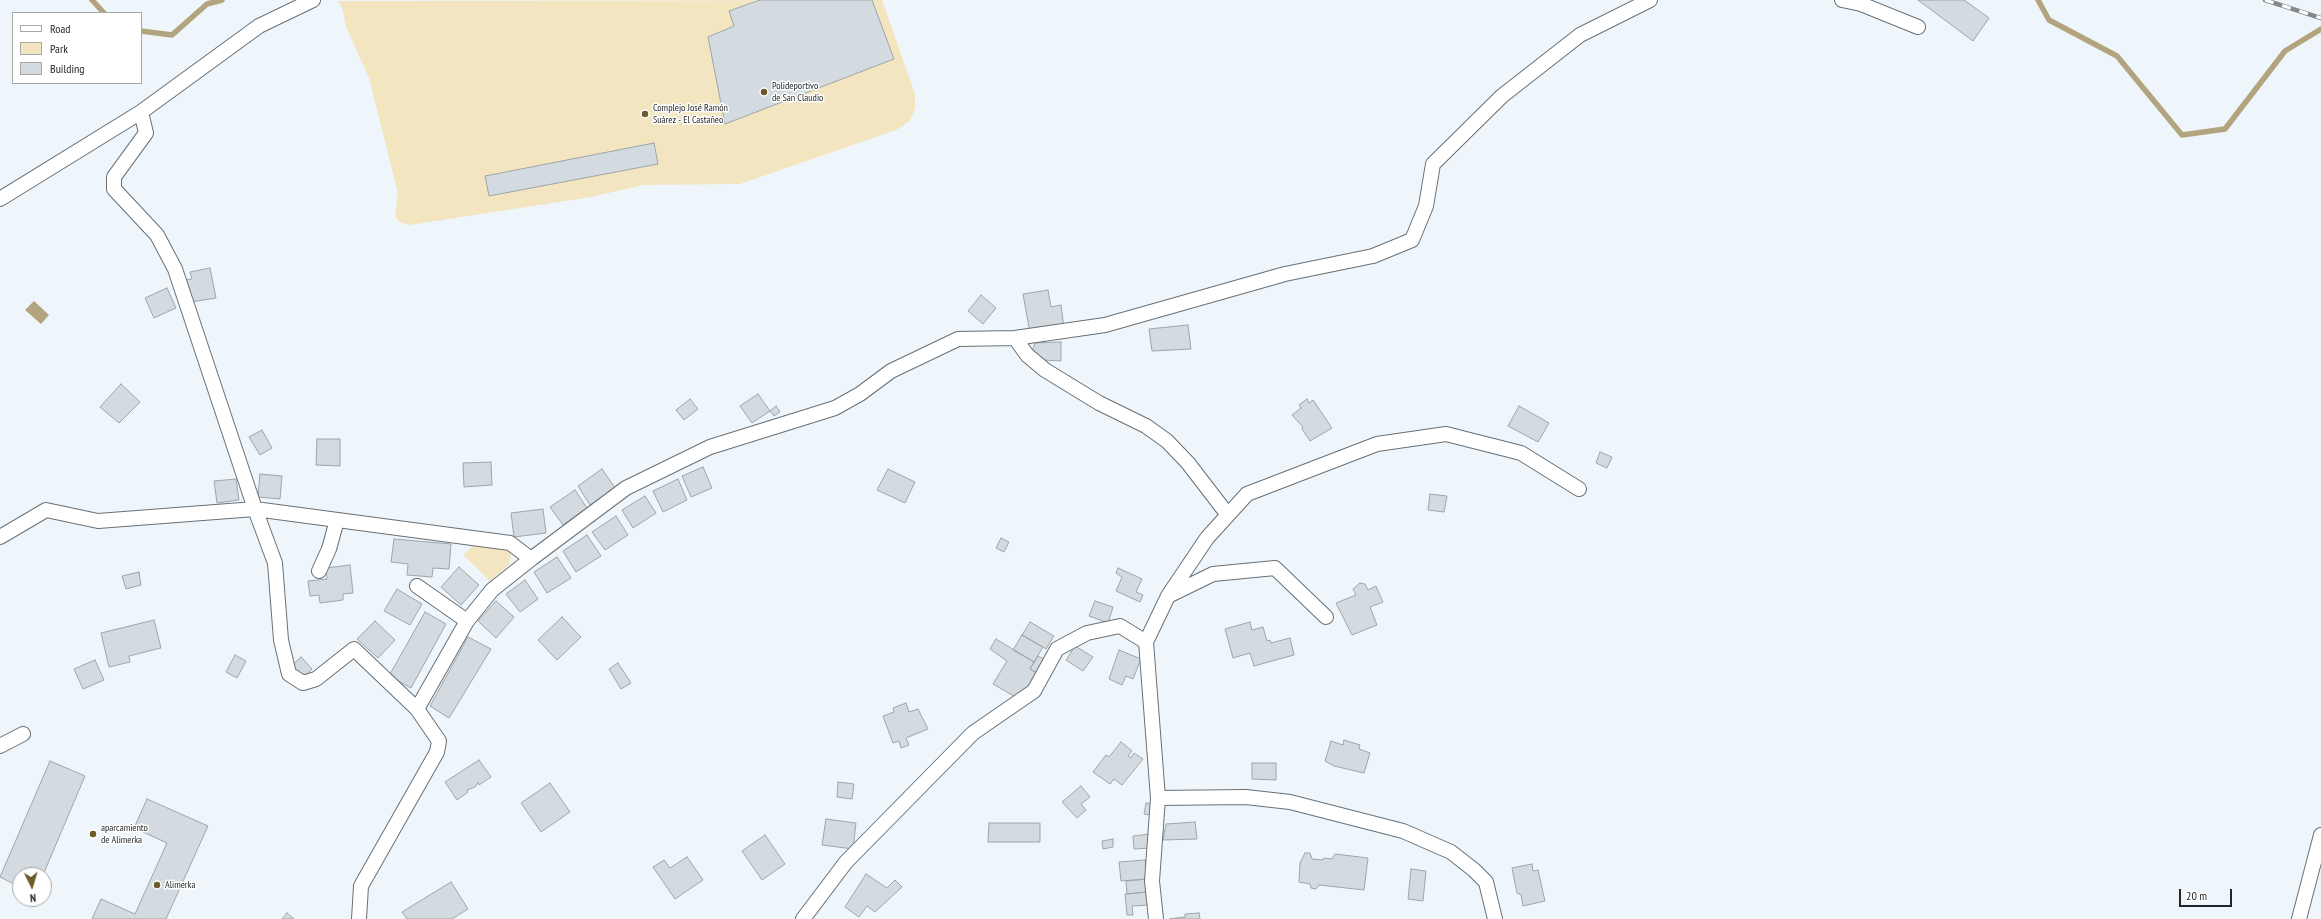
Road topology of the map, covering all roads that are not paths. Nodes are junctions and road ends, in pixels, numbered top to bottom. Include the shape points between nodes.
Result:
1 (313, 0) edge
2 (1650, 0) edge
3 (1842, 0) edge
4 (1918, 27) dead end
5 (141, 112) junction
6 (0, 200) edge
7 (1015, 338) junction
8 (1579, 489) dead end
9 (255, 509) junction
10 (1228, 515) junction
11 (337, 520) junction
12 (0, 537) edge
13 (531, 558) junction
14 (320, 571) dead end
15 (417, 586) dead end
16 (1168, 596) junction
17 (1326, 617) dead end
18 (467, 621) junction
19 (1146, 642) junction
20 (417, 709) junction
21 (23, 734) dead end
22 (0, 746) edge
23 (1158, 798) junction
24 (2321, 835) edge
25 (359, 919) edge
26 (803, 919) edge
27 (1156, 919) edge
28 (1494, 919) edge
29 (2299, 919) edge

1 - 5 street via 259,26
2 - 7 street via 1580,35 1502,96 1433,164 1426,206 1412,240 1373,256 1285,274 1105,325
3 - 4 street via 1862,4
5 - 6 street
5 - 9 street via 146,133 114,177 114,189 157,235 175,270
7 - 10 street via 1027,355 1045,370 1099,403 1146,426 1167,441 1188,463
7 - 13 street via 958,339 891,371 860,394 835,408 710,447 626,488
8 - 10 street via 1521,453 1446,434 1377,444 1247,494
9 - 11 street
9 - 12 street via 98,521 46,510
9 - 20 street via 275,563 281,640 289,674 303,683 316,679 354,649
10 - 16 street via 1207,538
11 - 13 street via 510,543
11 - 14 street
13 - 18 street via 492,590
15 - 18 street
16 - 17 street via 1213,574 1275,568
16 - 19 street
18 - 20 street
19 - 23 street
19 - 26 street via 1120,626 1087,633 1057,649 1034,691 973,733 846,862
20 - 25 street via 439,741 437,752 361,886
21 - 22 street
23 - 27 street via 1152,881
23 - 28 street via 1246,797 1290,802 1403,831 1451,852 1474,870 1486,882
24 - 29 street

